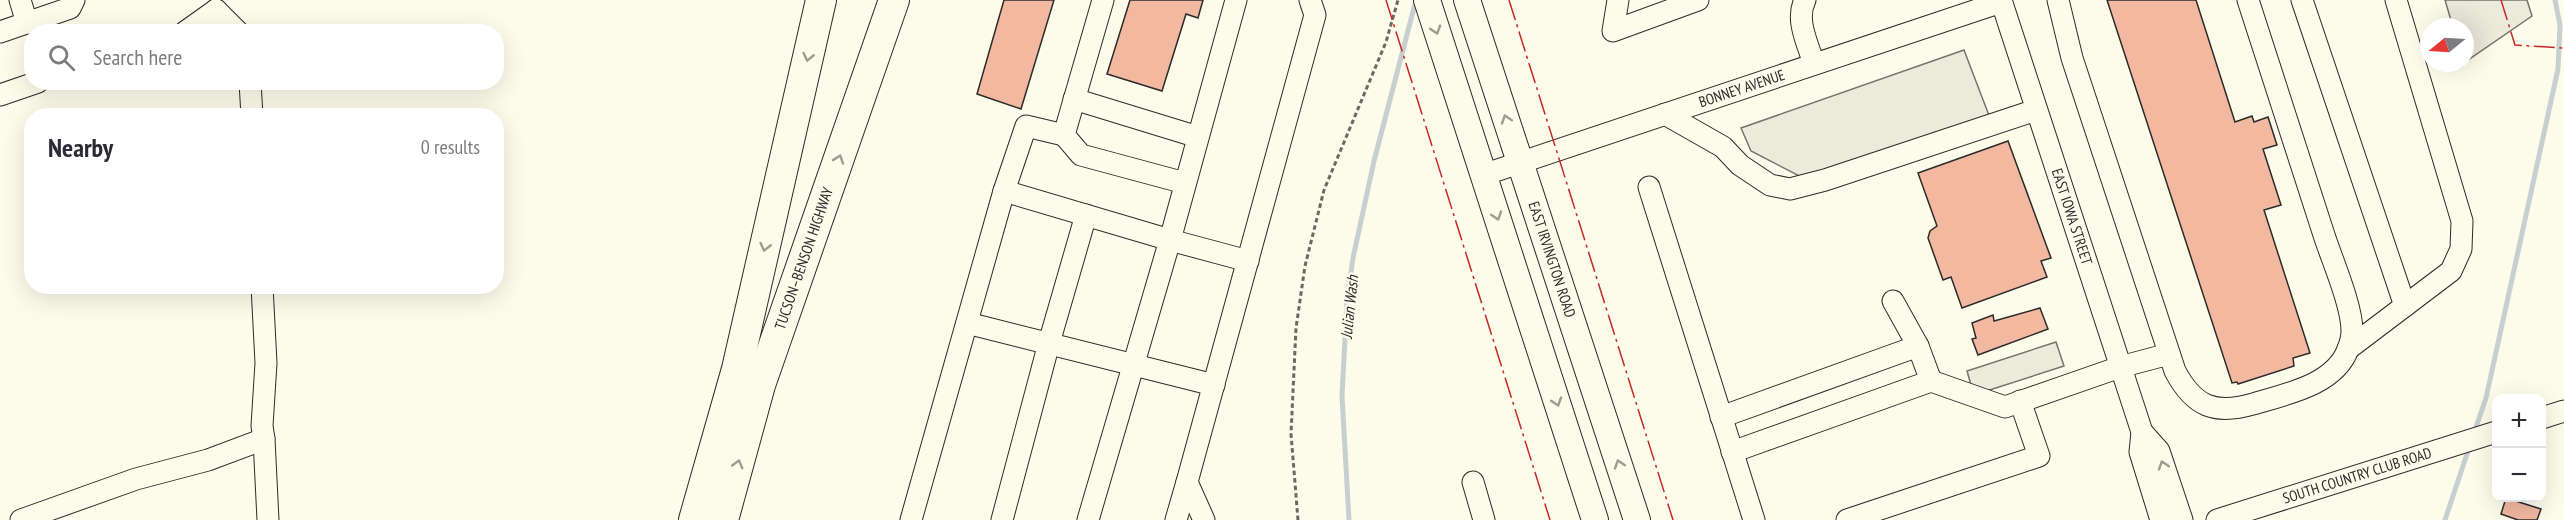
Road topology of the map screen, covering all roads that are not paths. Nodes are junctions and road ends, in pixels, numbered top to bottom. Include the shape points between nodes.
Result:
1 (20, 0) edge
2 (74, 0) edge
3 (821, 0) edge
4 (894, 0) edge
5 (1103, 0) edge
6 (1236, 0) edge
7 (1310, 0) edge
8 (1427, 0) edge
9 (1467, 0) edge
10 (1618, 0) edge
11 (1698, 0) edge
12 (2058, 0) edge
13 (2248, 0) edge
14 (2302, 0) edge
15 (2396, 0) edge
16 (2001, 1) edge
17 (1800, 4) edge
18 (217, 5) edge
19 (27, 23) junction
20 (194, 24) edge
21 (232, 24) edge
22 (0, 32) edge
23 (1814, 64) junction
24 (24, 87) edge
25 (250, 90) edge
26 (0, 95) edge
27 (1074, 99) junction
28 (252, 108) edge
29 (2036, 110) junction
30 (1665, 114) junction
31 (1064, 135) junction
32 (1198, 137) junction
33 (1520, 163) junction
34 (1483, 175) junction
35 (1185, 183) junction
36 (1649, 187) dead end
37 (1004, 191) junction
38 (1086, 215) junction
39 (1170, 240) junction
40 (1248, 261) junction
41 (262, 294) edge
42 (1893, 301) dead end
43 (2405, 306) junction
44 (967, 323) junction
45 (1048, 343) junction
46 (1917, 346) junction
47 (2348, 349) junction
48 (2169, 354) junction
49 (1133, 364) junction
50 (2120, 368) junction
51 (1931, 381) junction
52 (1214, 385) junction
53 (2020, 401) junction
54 (2564, 411) edge
55 (2546, 416) edge
56 (1721, 417) junction
57 (2142, 432) junction
58 (2492, 434) edge
59 (264, 439) junction
60 (1732, 452) junction
61 (1187, 482) junction
62 (1473, 482) dead end
63 (21, 520) edge
64 (268, 520) edge
65 (694, 520) edge
66 (723, 520) edge
67 (911, 520) edge
68 (1002, 520) edge
69 (1088, 520) edge
70 (1176, 520) edge
71 (1204, 520) edge
72 (1484, 520) edge
73 (1595, 520) edge
74 (1637, 520) edge
75 (1754, 520) edge
76 (1847, 520) edge
77 (2161, 520) edge
78 (2182, 520) edge
79 (2217, 520) edge

1 - 19 street
2 - 19 street via 70,8
3 -> 65 highway via 737,369
66 -> 4 highway, TUCSON–BENSON HIGHWAY via 760,385
5 - 27 street
6 - 32 street
7 - 40 street via 1315,15
8 -> 34 main road
33 -> 9 main road, EAST IRVINGTON ROAD
10 - 11 street via 1613,31
12 - 48 street via 2072,58
13 - 47 street via 2348,309 2352,331
14 - 43 street
15 - 43 street via 2462,221 2461,249 2451,271
16 - 23 street, BONNEY AVENUE
16 - 29 street, EAST IOWA STREET
17 - 23 street via 1801,24
18 - 20 street
18 - 21 street
19 - 22 street
23 - 30 street, BONNEY AVENUE
24 - 26 street
25 - 28 street
27 - 31 street
27 - 32 street
29 - 30 street via 1790,189 1770,185 1740,165 1723,147
29 - 50 street, EAST IOWA STREET
30 - 33 street, BONNEY AVENUE
31 - 35 street via 1081,155
31 - 37 street via 1026,126
32 - 35 street
33 - 34 street, BONNEY AVENUE
74 -> 33 main road, EAST IRVINGTON ROAD
34 -> 73 main road
35 - 39 street
36 - 56 street
37 - 38 street
37 - 44 street
38 - 39 street
38 - 45 street
39 - 40 street
39 - 49 street
40 - 52 street
41 - 59 street
42 - 46 street
43 - 47 street
44 - 45 street
44 - 67 street
45 - 49 street
45 - 68 street
46 - 51 street
46 - 56 street
47 - 48 street via 2330,375 2227,410 2204,403 2191,393 2181,383
48 - 50 street
49 - 52 street
49 - 69 street
50 - 53 street
50 - 57 street, EAST IOWA STREET
51 - 53 street via 2004,407
51 - 60 street
52 - 61 street
53 - 76 street via 2039,456
54 - 55 street
56 - 60 street
57 - 77 street, EAST IOWA STREET via 2140,452
78 -> 57 street, EAST IOWA STREET via 2159,451
58 - 79 street, SOUTH COUNTRY CLUB ROAD
59 - 63 street
59 - 64 street
60 - 75 street
61 - 70 street
61 - 71 street
62 - 72 street

